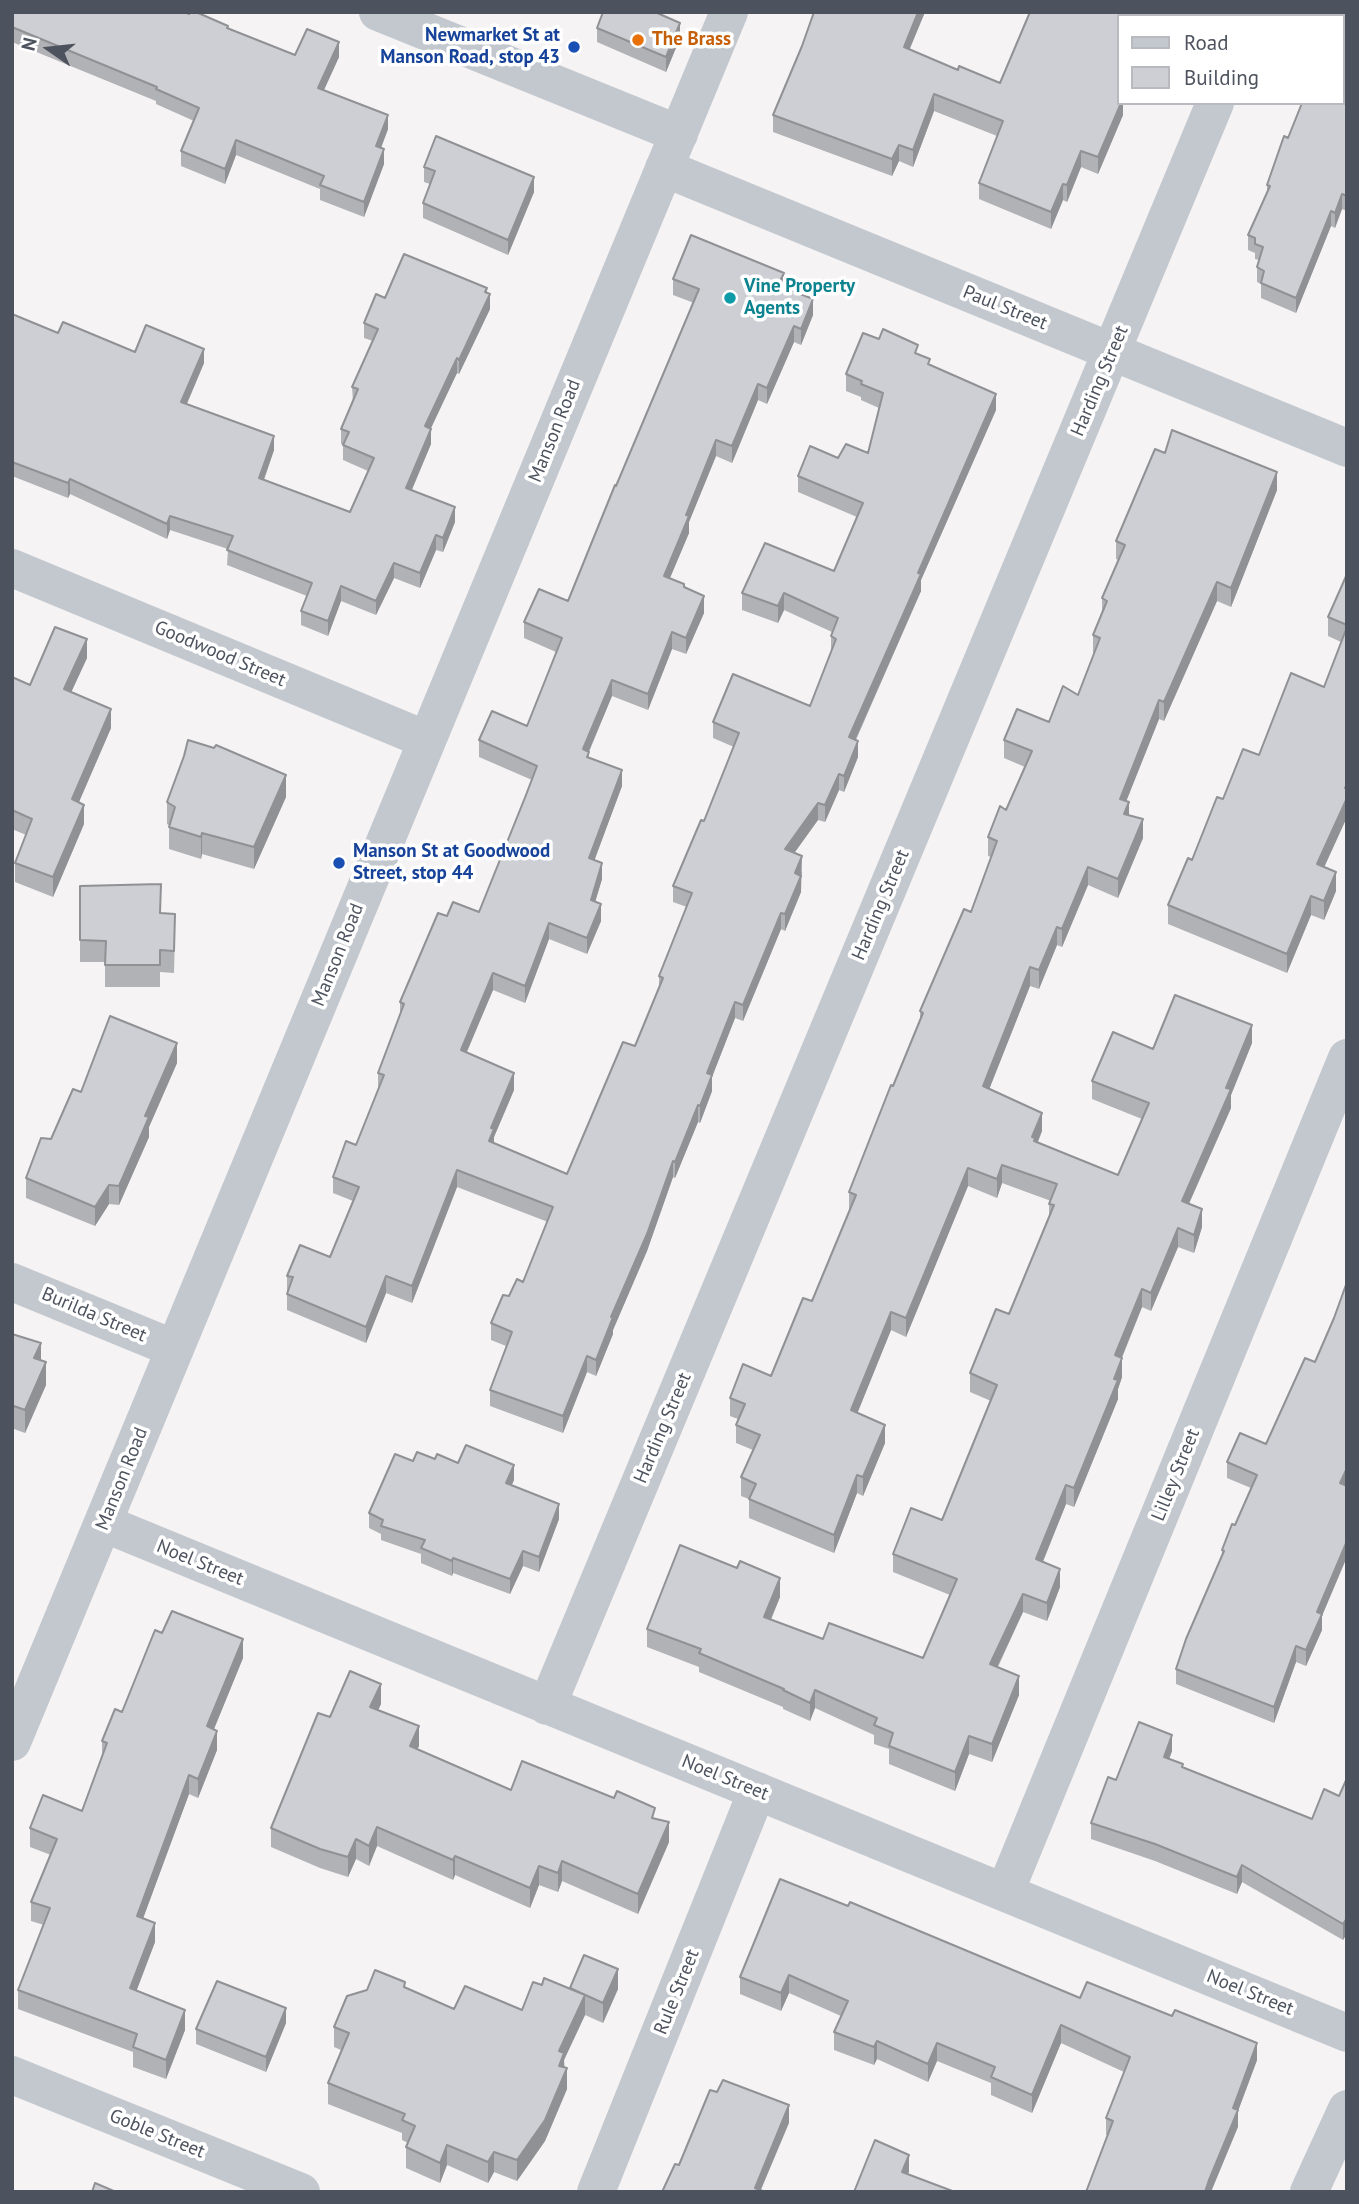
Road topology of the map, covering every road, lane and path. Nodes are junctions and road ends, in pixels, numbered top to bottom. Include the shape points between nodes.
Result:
1 (378, 12) edge
2 (729, 12) edge
3 (1214, 105) edge
4 (671, 151) junction
5 (1112, 352) junction
6 (1347, 448) edge
7 (12, 568) edge
8 (427, 740) junction
9 (1347, 1058) edge
10 (12, 1282) edge
11 (175, 1349) junction
12 (103, 1523) junction
13 (547, 1706) junction
14 (12, 1742) edge
15 (757, 1791) junction
16 (1004, 1892) junction
17 (1347, 2034) edge
18 (12, 2075) edge
19 (1347, 2109) edge
20 (301, 2192) edge
21 (596, 2192) edge
22 (1309, 2192) edge

1 - 4 street, Paul Street
2 - 4 street, Manson Road
3 - 5 street, Harding Street
4 - 5 street, Paul Street
4 - 8 street, Manson Road
5 - 6 street, Paul Street
5 - 13 street, Harding Street
7 - 8 street, Goodwood Street
8 - 11 street, Manson Road
9 - 16 street, Lilley Street
10 - 11 street, Burilda Street
11 - 12 street, Manson Road
12 - 13 street, Noel Street
12 - 14 street, Manson Road
13 - 15 street, Noel Street
15 - 16 street, Noel Street
15 - 21 street, Rule Street
16 - 17 street, Noel Street
18 - 20 street, Goble Street
19 - 22 street

